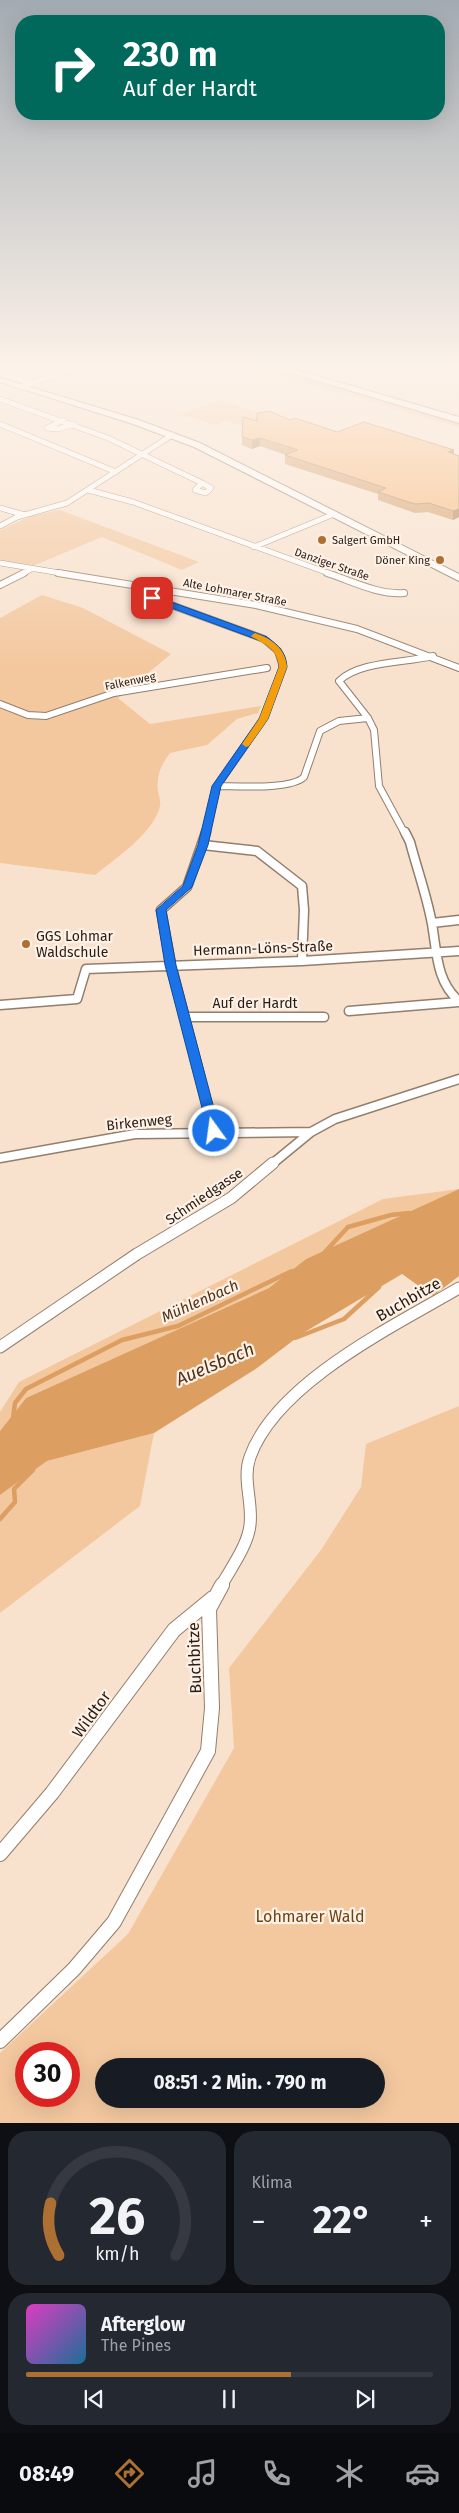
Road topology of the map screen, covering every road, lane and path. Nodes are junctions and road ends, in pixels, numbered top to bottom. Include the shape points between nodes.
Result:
1 (107, 468) edge
2 (121, 468) edge
3 (174, 468) edge
4 (245, 468) edge
5 (116, 472) junction
6 (202, 483) dead end
7 (88, 490) junction
8 (0, 508) edge
9 (334, 514) junction
10 (25, 515) junction
11 (0, 526) edge
12 (254, 547) junction
13 (0, 563) edge
14 (33, 568) junction
15 (459, 578) edge
16 (0, 585) edge
17 (141, 586) junction
18 (404, 593) dead end
19 (433, 656) junction
20 (267, 668) dead end
21 (459, 668) edge
22 (0, 704) edge
23 (368, 718) junction
24 (217, 786) junction
25 (203, 845) junction
26 (459, 920) edge
27 (432, 923) junction
28 (459, 951) edge
29 (436, 953) junction
30 (302, 961) junction
31 (171, 965) junction
32 (459, 1002) edge
33 (0, 1005) edge
34 (349, 1011) dead end
35 (185, 1016) junction
36 (324, 1017) dead end
37 (459, 1079) edge
38 (214, 1131) junction
39 (311, 1132) junction
40 (0, 1158) edge
41 (459, 1288) edge
42 (0, 1347) edge
43 (213, 1598) junction
44 (0, 1854) edge
45 (0, 2041) edge

1 - 5 street
2 - 5 street
3 - 6 street
4 - 9 main road
5 - 7 street
7 - 10 street via 60,506
7 - 12 street, Danziger Straße via 133,502
8 - 10 street
9 - 12 street, Danziger Straße
9 - 15 main road
10 - 11 street
12 - 18 street, Danziger Straße via 386,593
13 - 14 street, Alte Lohmarer Straße
14 - 16 street
14 - 17 street, Alte Lohmarer Straße
17 - 19 street, Alte Lohmarer Straße via 266,607 357,629
17 - 24 street via 140,590 152,598 264,639 277,648 282,658 283,667 263,719
19 - 21 street, Alte Lohmarer Straße
19 - 23 street via 416,662 358,669 342,677 342,687
20 - 22 street, Falkenweg via 114,693 46,716 28,716
23 - 24 street via 339,721 320,730 304,777 299,782
23 - 27 street via 374,730 379,786 410,842
24 - 25 street
25 - 30 street via 257,851 302,886
25 - 31 street via 187,887 161,910
26 - 27 street
27 - 29 street
28 - 29 street, Hermann-Löns-Straße
29 - 30 street, Hermann-Löns-Straße
29 - 32 street via 448,991
30 - 31 street, Hermann-Löns-Straße
31 - 33 street, Hermann-Löns-Straße via 86,969 77,999
31 - 35 street
32 - 34 street
35 - 36 street, Auf der Hardt
35 - 38 street
37 - 39 street, Schmiedgasse via 334,1120
38 - 39 street, Birkenweg
38 - 40 street, Birkenweg via 135,1134
39 - 42 street, Schmiedgasse via 231,1198 137,1254
41 - 43 street, Buchbitze via 352,1351 277,1412 249,1458 247,1482 252,1520 249,1533
43 - 44 street, Wildtor via 174,1630 57,1786
43 - 45 street, Buchbitze via 209,1609 212,1708 208,1751 114,1922 74,1969

